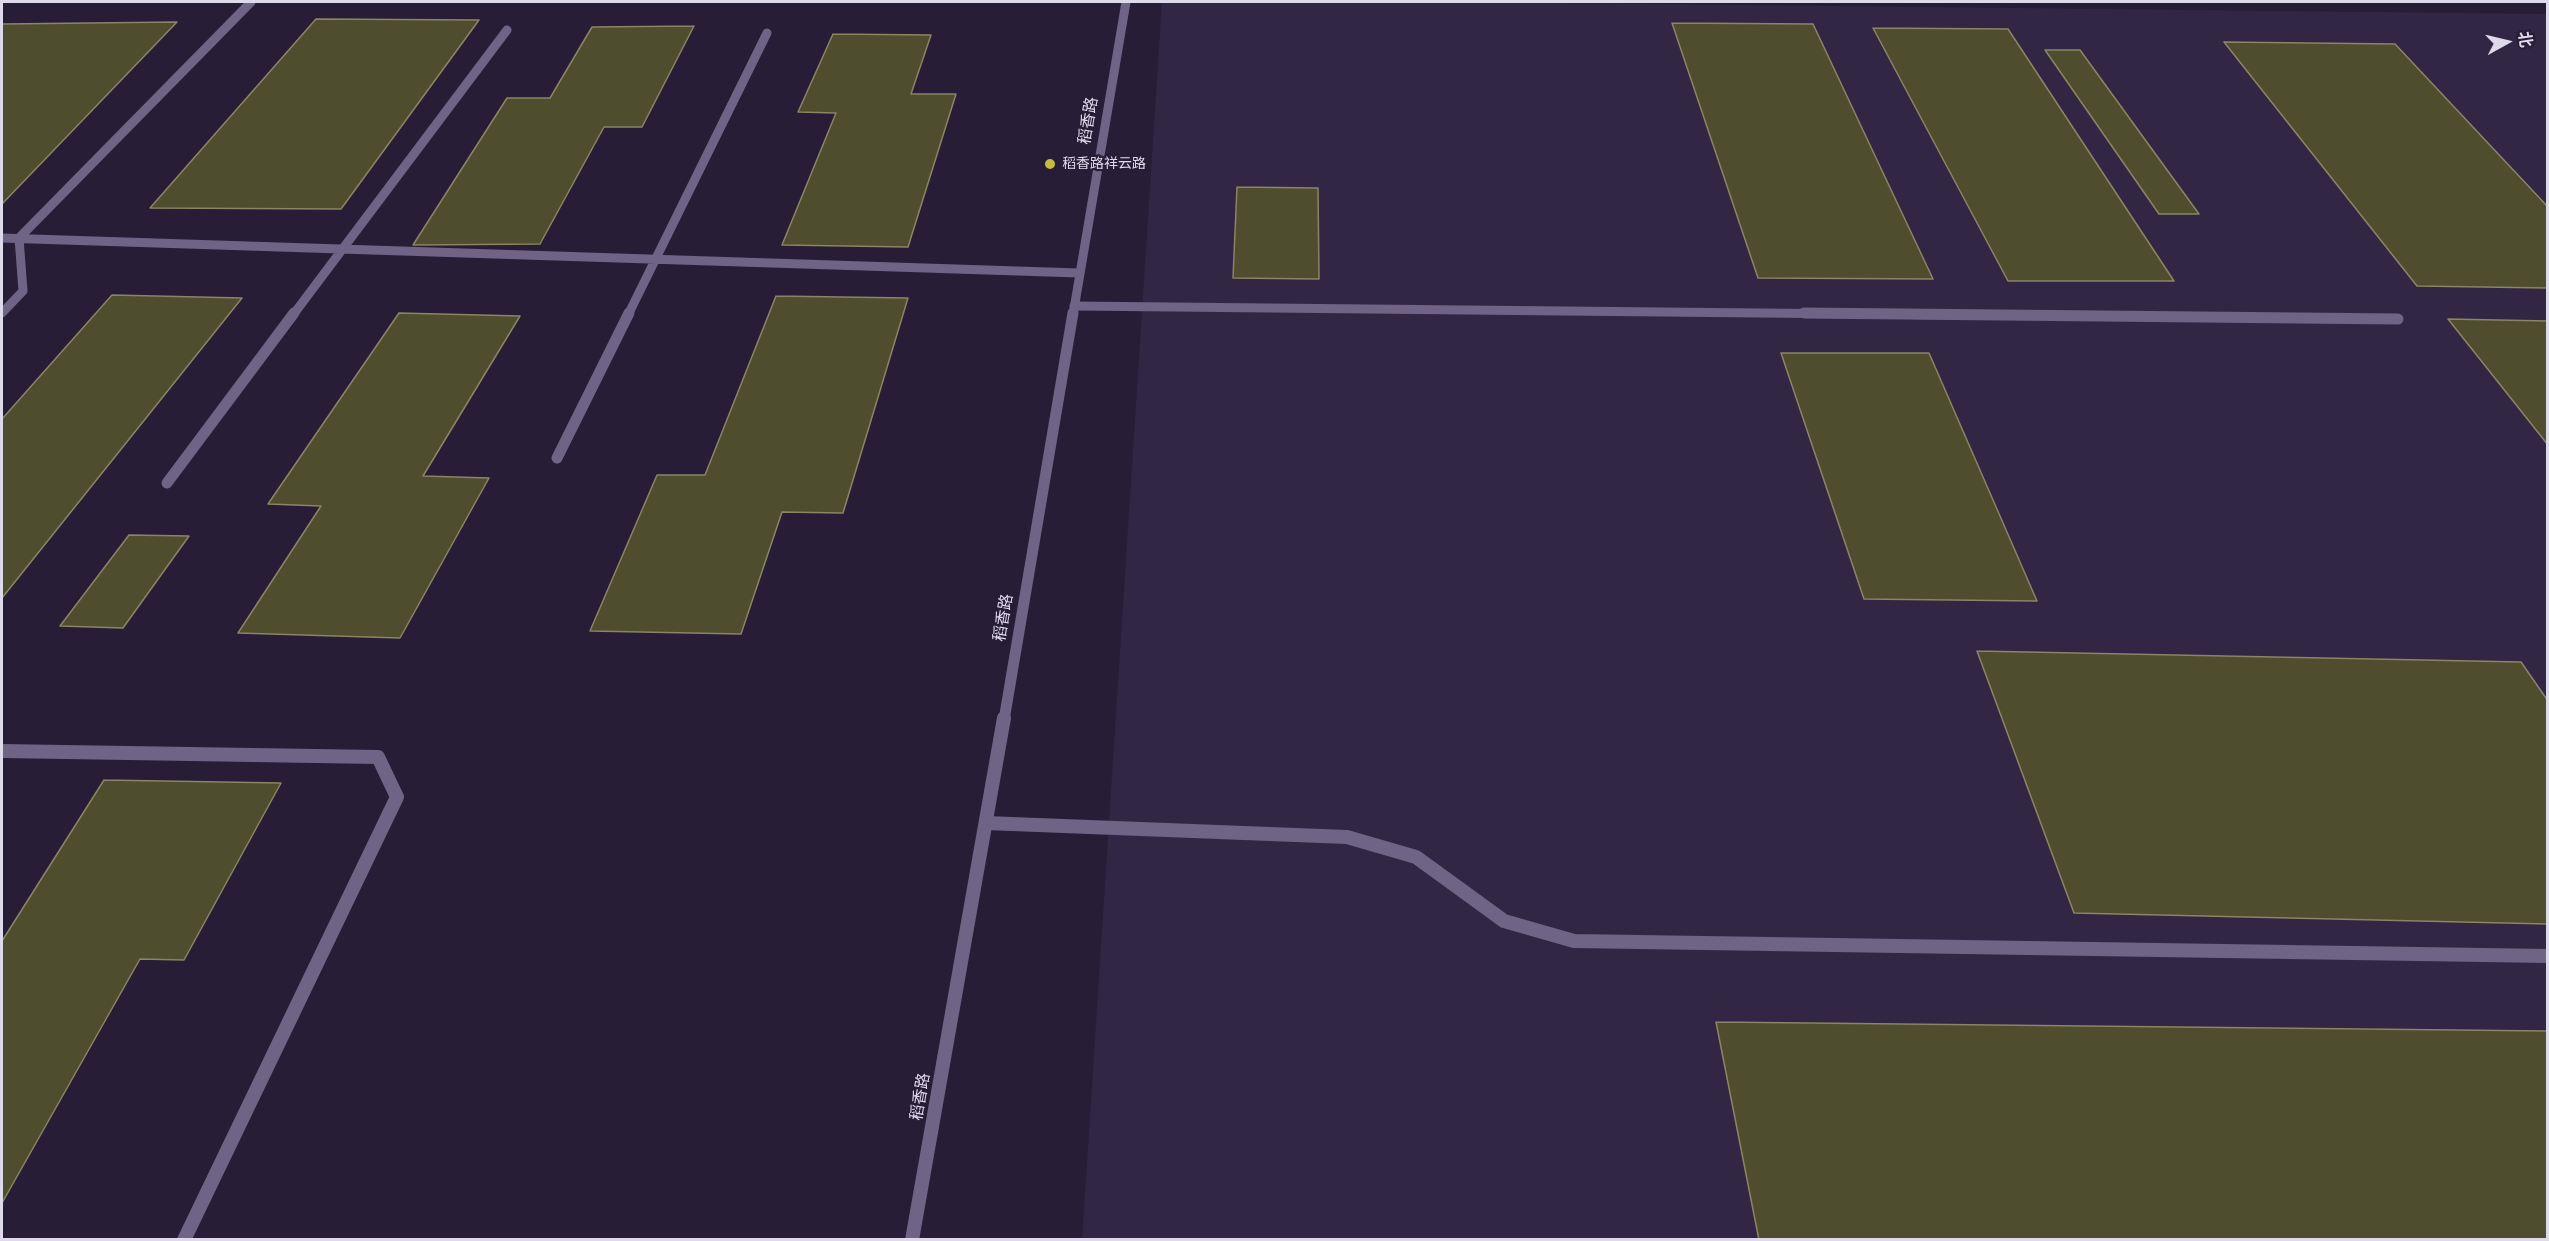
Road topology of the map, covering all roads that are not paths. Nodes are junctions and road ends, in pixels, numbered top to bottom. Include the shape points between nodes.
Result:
1 (251, 2) edge
2 (1126, 2) edge
3 (507, 30) dead end
4 (767, 33) dead end
5 (2, 238) edge
6 (19, 238) junction
7 (342, 249) junction
8 (655, 259) junction
9 (1079, 273) junction
10 (1074, 306) junction
11 (2, 313) edge
12 (2398, 319) dead end
13 (557, 458) dead end
14 (166, 483) dead end
15 (2, 751) edge
16 (986, 823) junction
17 (2547, 956) edge
18 (184, 1239) edge
19 (912, 1239) edge

1 - 6 street
2 - 9 street, 稻香路
3 - 7 street
4 - 8 street
5 - 6 street
6 - 7 street
6 - 11 street via 23,291
7 - 8 street
7 - 14 street
8 - 9 street
8 - 13 street
9 - 10 street, 稻香路
10 - 12 street
10 - 16 street, 稻香路
15 - 18 street via 378,757 397,797
16 - 17 street via 1347,837 1416,857 1504,921 1574,941
16 - 19 street, 稻香路

